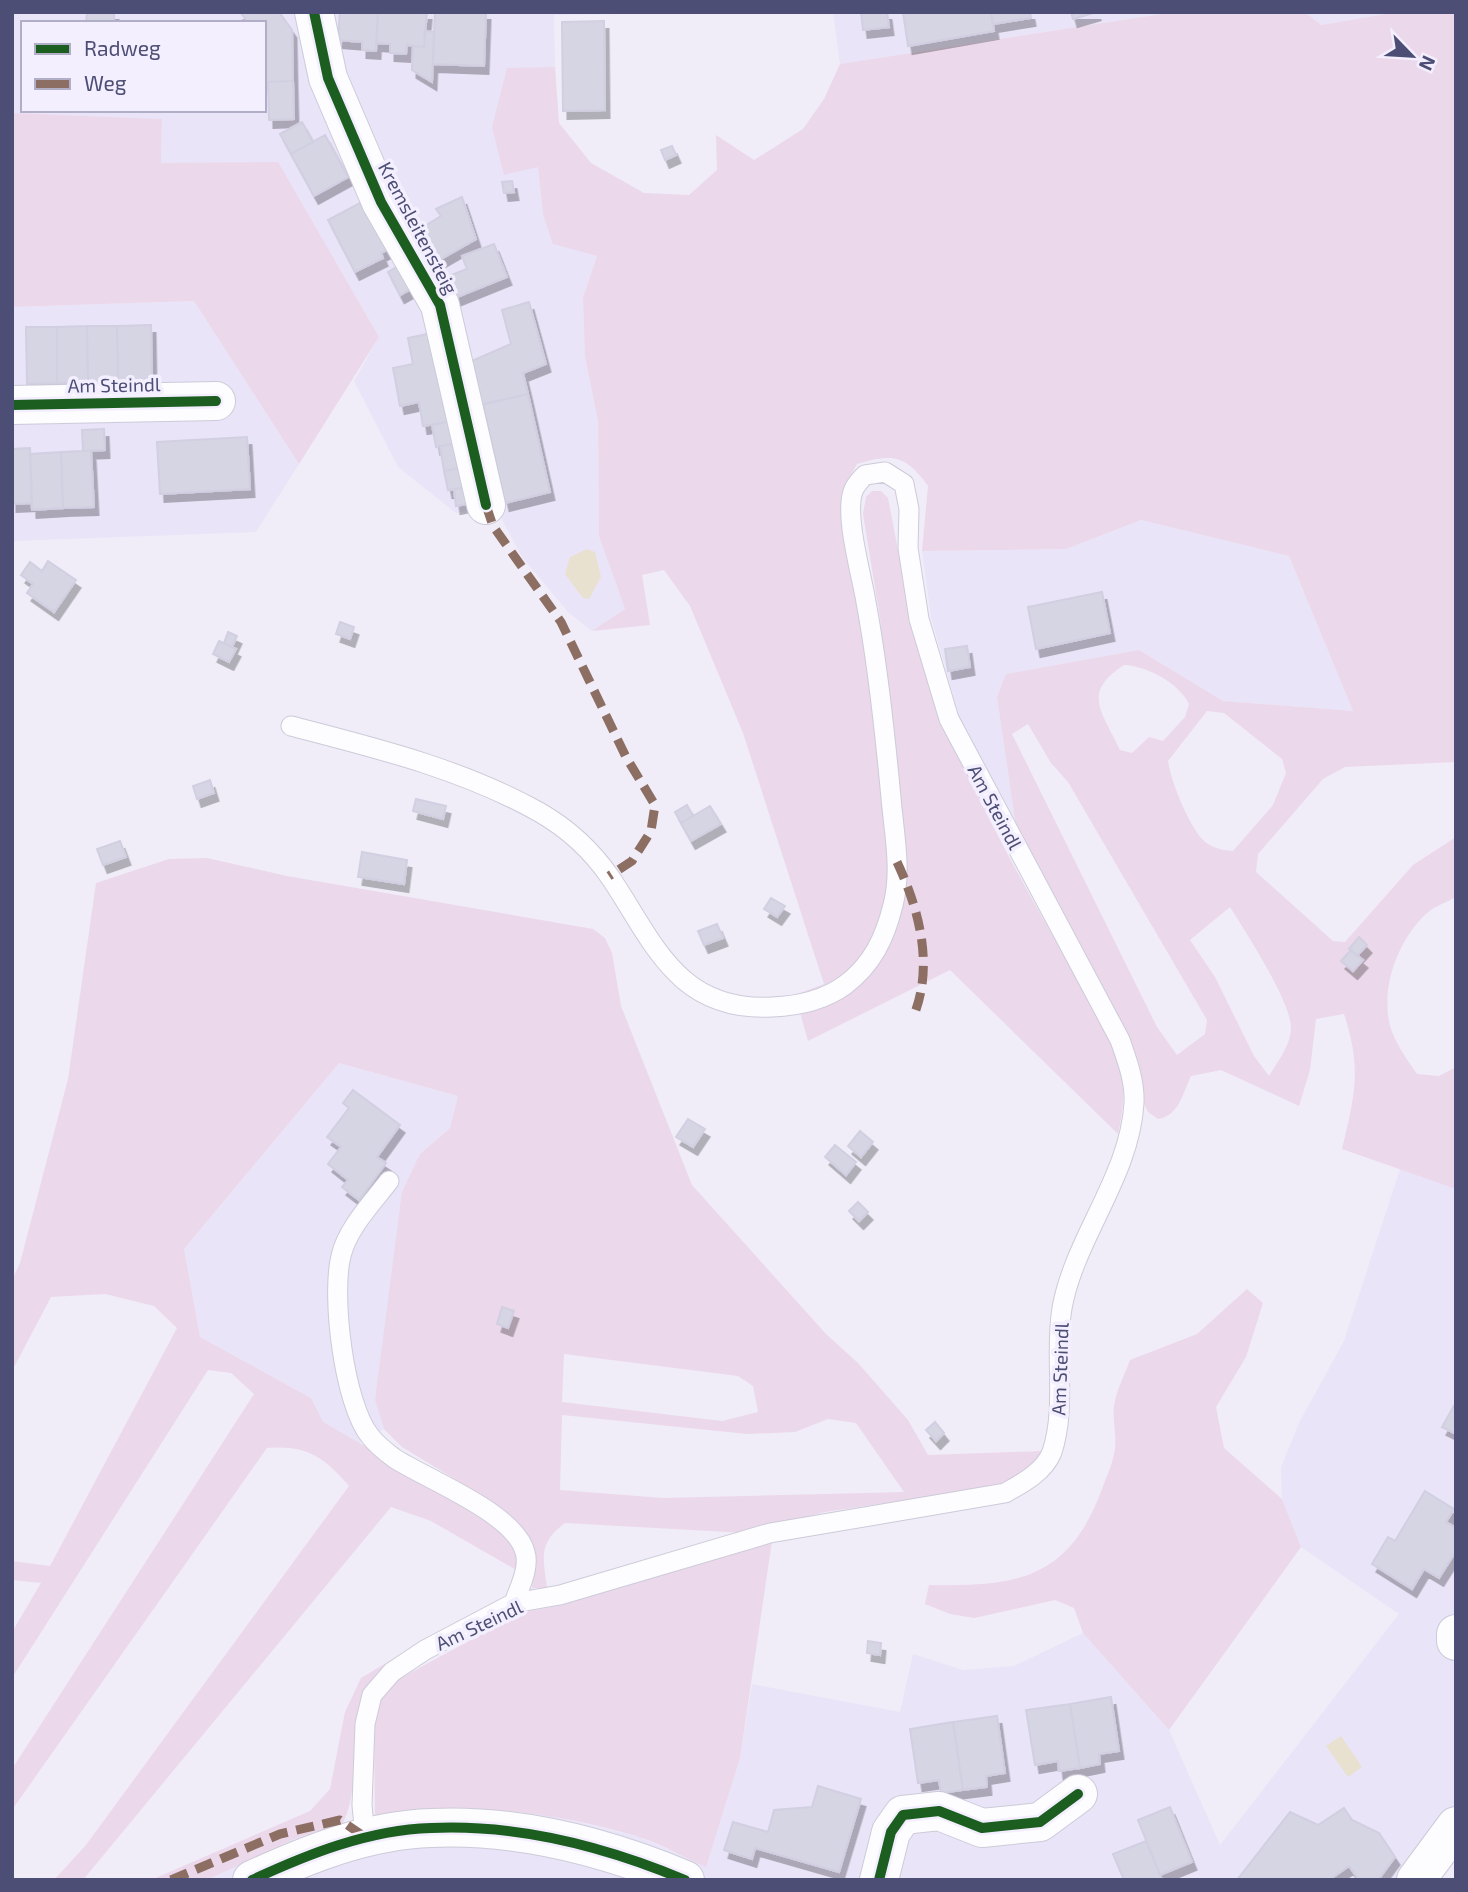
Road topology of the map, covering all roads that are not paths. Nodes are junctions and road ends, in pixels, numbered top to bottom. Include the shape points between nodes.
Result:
1 (314, 12) edge
2 (216, 401) dead end
3 (12, 405) edge
4 (486, 505) dead end
5 (291, 726) dead end
6 (389, 1181) dead end
7 (514, 1603) junction
8 (1456, 1634) edge
9 (1456, 1641) edge
10 (1078, 1794) dead end
11 (1456, 1826) edge
12 (365, 1838) junction
13 (252, 1880) edge
14 (685, 1880) edge
15 (879, 1880) edge
16 (1416, 1880) edge

1 - 4 street, Kremsleitensteig via 328,78 381,202 440,305
2 - 3 street, Am Steindl
5 - 7 lane, Am Steindl via 421,760 541,813 579,840 609,876 669,968 695,988 727,1002 761,1007 798,1006 833,994 863,971 882,941 894,903 897,862 887,757 851,513 853,490 865,475 885,472 904,484 919,619 949,719 1120,1040 1129,1067 1134,1101 1128,1139 1069,1275 1062,1312 1058,1424 1051,1455 1032,1479 1005,1493 770,1533 560,1595
6 - 7 lane via 353,1230 341,1254 337,1279 342,1354 355,1405 369,1436 393,1457 472,1500 517,1537 526,1552
7 - 12 lane, Am Steindl via 425,1650 392,1672 372,1695 365,1724
8 - 9 street
10 - 15 street via 1040,1822 982,1828 939,1811 903,1815 891,1832
11 - 16 street
12 - 13 street via 300,1858
12 - 14 street via 430,1828 492,1830 634,1858

